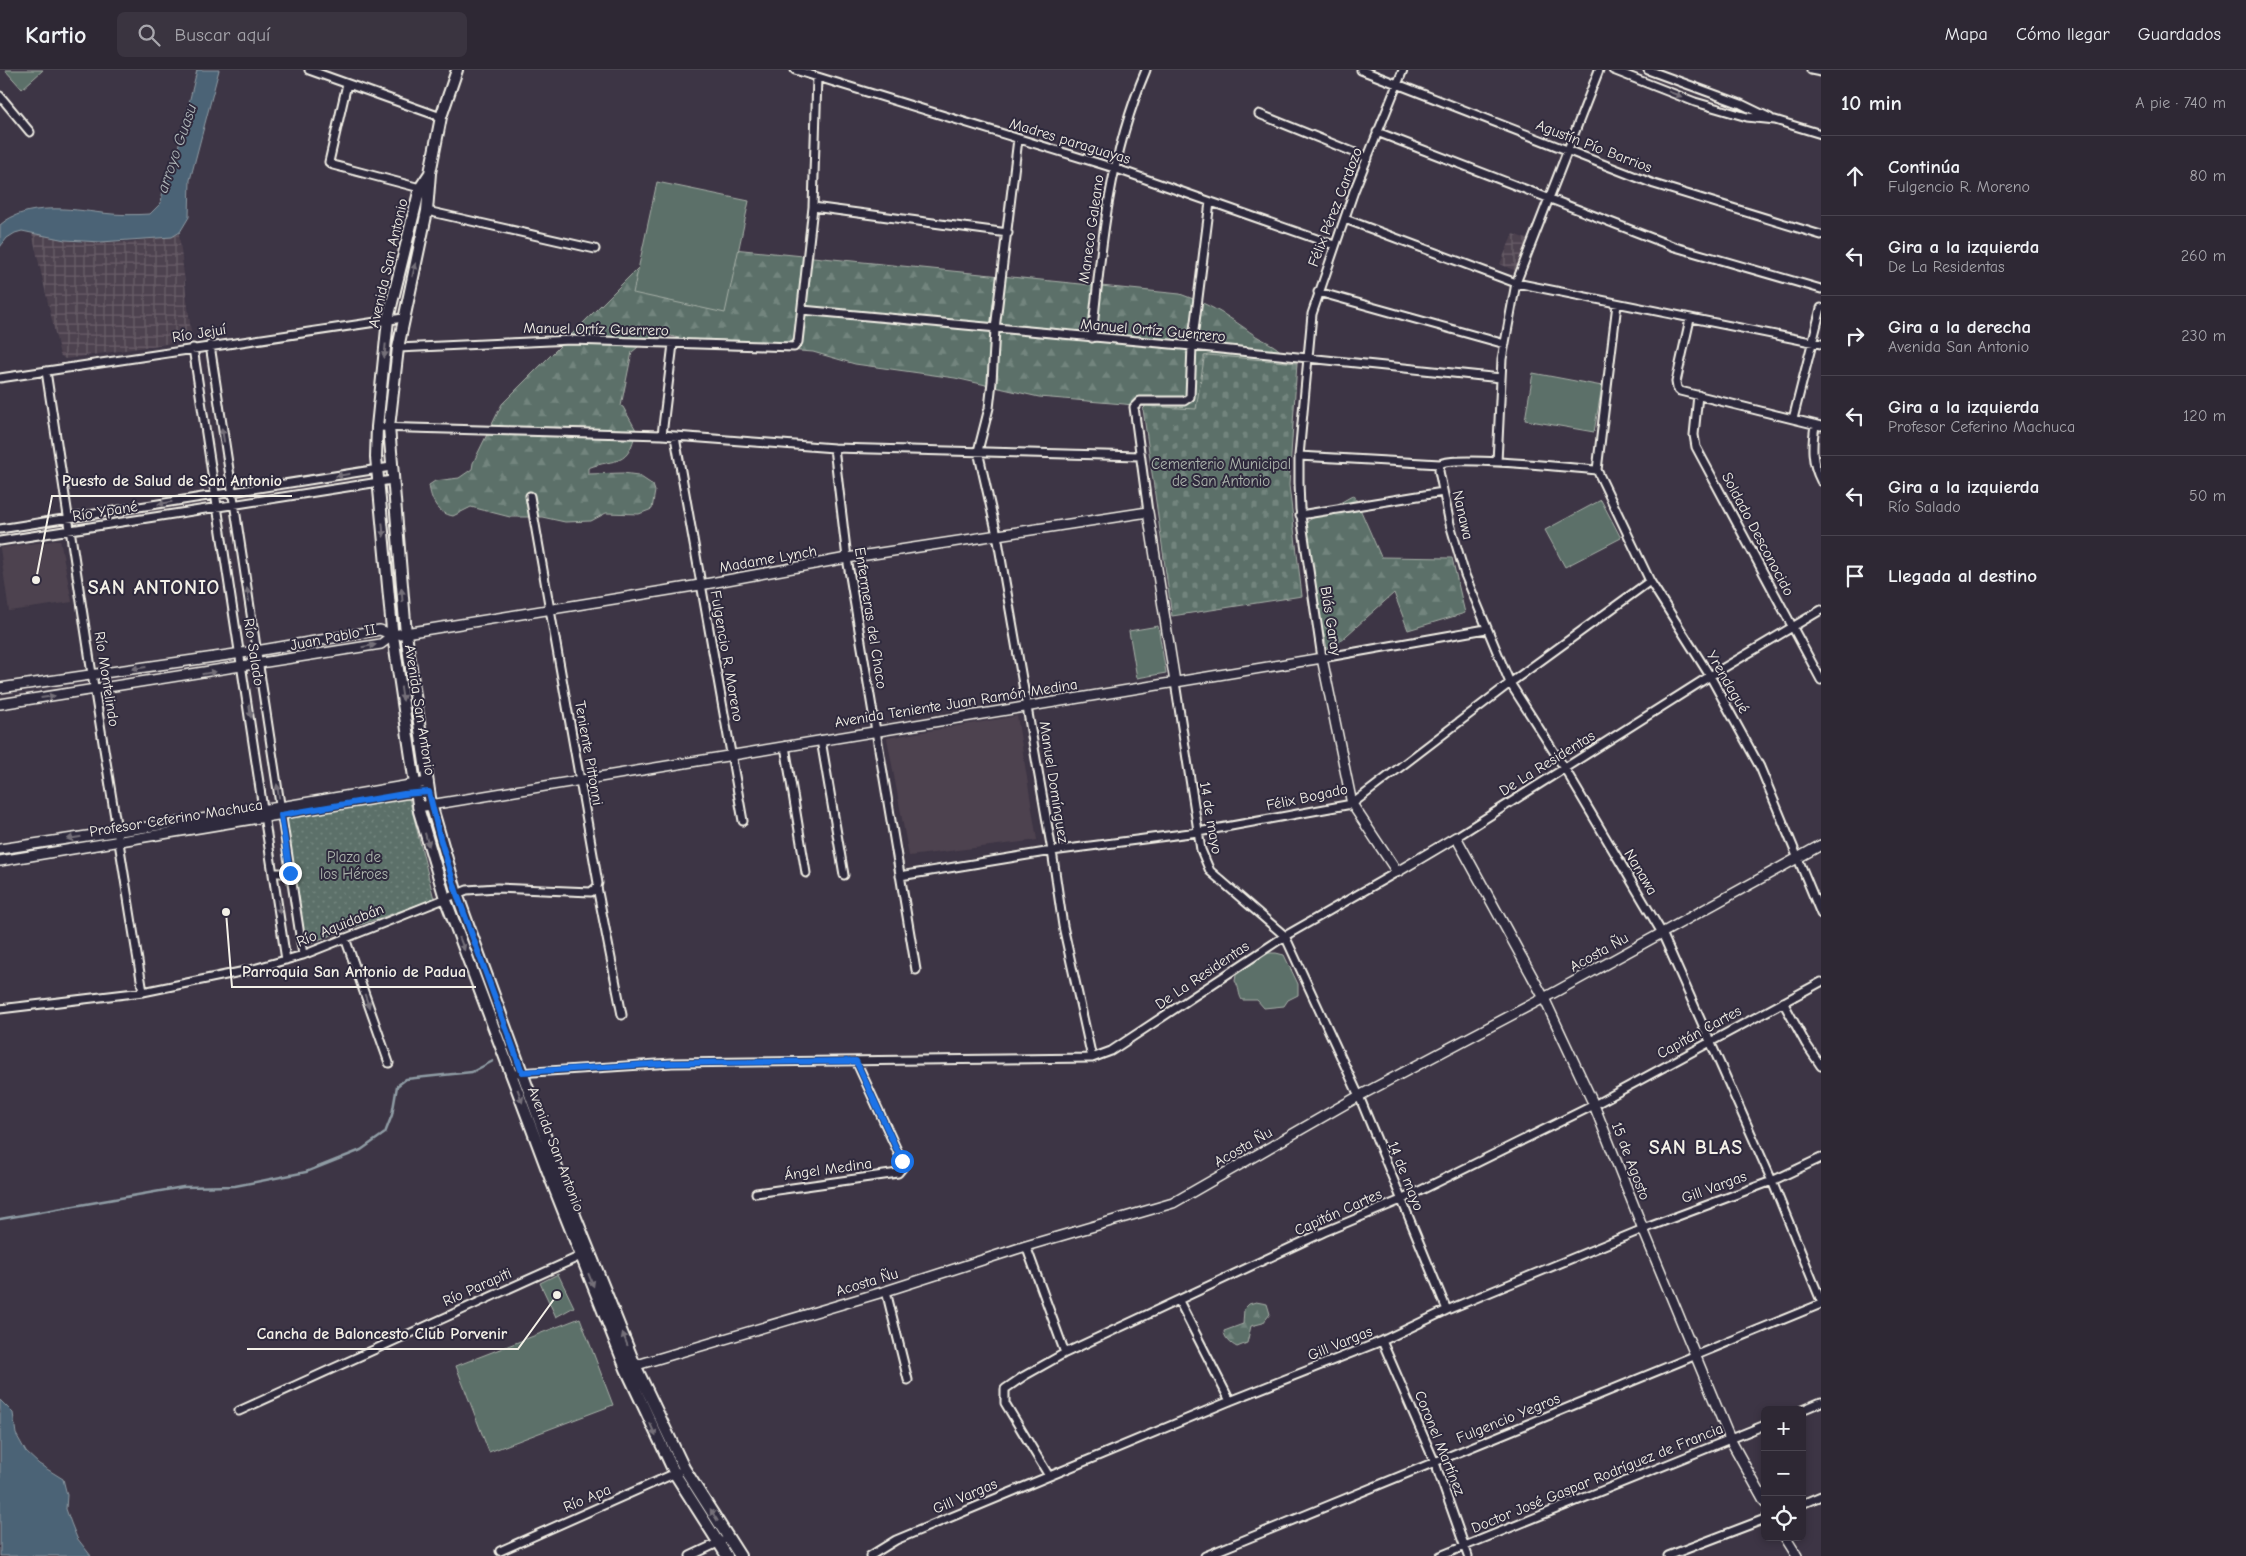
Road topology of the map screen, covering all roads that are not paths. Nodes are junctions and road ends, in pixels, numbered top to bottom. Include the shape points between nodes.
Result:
1 (309, 70) edge
2 (457, 70) edge
3 (794, 70) edge
4 (1146, 70) edge
5 (1361, 70) edge
6 (1403, 70) edge
7 (1599, 70) edge
8 (1613, 70) edge
9 (1648, 70) edge
10 (1811, 70) edge
11 (1821, 72) edge
12 (817, 77) junction
13 (347, 84) junction
14 (1398, 84) junction
15 (0, 96) edge
16 (1259, 114) dead end
17 (441, 117) junction
18 (1775, 120) junction
19 (30, 132) dead end
20 (1377, 132) junction
21 (1821, 134) edge
22 (1018, 139) junction
23 (1568, 150) junction
24 (1368, 158) junction
25 (1114, 168) junction
26 (430, 173) junction
27 (420, 188) junction
28 (1549, 199) junction
29 (1210, 202) junction
30 (813, 207) junction
31 (427, 211) junction
32 (1345, 219) junction
33 (1008, 233) junction
34 (1821, 235) edge
35 (1334, 245) junction
36 (595, 248) dead end
37 (1516, 283) junction
38 (1821, 289) edge
39 (1318, 292) junction
40 (1617, 304) junction
41 (1821, 308) edge
42 (802, 310) junction
43 (403, 318) junction
44 (388, 319) junction
45 (1690, 320) junction
46 (995, 329) junction
47 (1092, 338) junction
48 (1812, 342) junction
49 (673, 344) junction
50 (1505, 344) junction
51 (1821, 344) edge
52 (210, 345) junction
53 (1192, 346) junction
54 (193, 348) junction
55 (398, 348) junction
56 (1307, 358) junction
57 (46, 371) junction
58 (0, 378) edge
59 (1501, 378) junction
60 (1698, 395) junction
61 (1793, 419) junction
62 (1818, 425) edge
63 (377, 427) junction
64 (389, 427) junction
65 (662, 435) junction
66 (675, 437) junction
67 (834, 448) junction
68 (978, 451) junction
69 (1140, 456) junction
70 (1298, 456) junction
71 (1497, 462) junction
72 (1441, 463) junction
73 (391, 468) junction
74 (378, 469) junction
75 (1597, 470) junction
76 (392, 480) junction
77 (1821, 481) edge
78 (379, 482) junction
79 (232, 492) junction
80 (1444, 492) junction
81 (216, 495) junction
82 (530, 496) dead end
83 (234, 505) junction
84 (218, 508) junction
85 (1148, 512) junction
86 (1300, 515) junction
87 (70, 518) junction
88 (0, 529) edge
89 (72, 530) junction
90 (998, 535) junction
91 (0, 541) edge
92 (847, 558) junction
93 (1650, 581) junction
94 (700, 585) junction
95 (550, 610) junction
96 (1821, 610) edge
97 (1791, 627) junction
98 (1486, 629) junction
99 (406, 634) junction
100 (393, 636) junction
101 (256, 650) junction
102 (240, 653) junction
103 (1322, 658) junction
104 (258, 665) junction
105 (243, 667) junction
106 (92, 674) junction
107 (1710, 676) junction
108 (1821, 680) edge
109 (1175, 682) junction
110 (1510, 683) junction
111 (0, 688) edge
112 (94, 690) junction
113 (0, 704) edge
114 (1028, 705) junction
115 (418, 723) junction
116 (407, 724) junction
117 (874, 730) junction
118 (820, 740) junction
119 (785, 746) junction
120 (730, 755) junction
121 (1564, 769) junction
122 (580, 780) junction
123 (428, 787) junction
124 (416, 788) junction
125 (431, 804) junction
126 (1352, 804) junction
127 (418, 807) junction
128 (280, 811) junction
129 (265, 813) junction
130 (743, 821) dead end
131 (1198, 832) junction
132 (118, 836) junction
133 (1456, 837) junction
134 (1821, 845) edge
135 (0, 849) edge
136 (1052, 851) junction
137 (1798, 858) junction
138 (0, 861) edge
139 (1396, 872) junction
140 (274, 873) junction
141 (290, 873) junction
142 (806, 873) dead end
143 (844, 875) dead end
144 (900, 876) junction
145 (597, 887) junction
146 (457, 894) junction
147 (445, 898) junction
148 (1821, 914) edge
149 (1662, 933) junction
150 (1285, 936) junction
151 (345, 938) junction
152 (303, 955) junction
153 (286, 960) junction
154 (916, 970) dead end
155 (1821, 982) edge
156 (143, 992) junction
157 (1544, 998) junction
158 (1783, 1002) junction
159 (0, 1009) edge
160 (622, 1015) dead end
161 (1709, 1043) junction
162 (1092, 1058) junction
163 (856, 1061) junction
164 (389, 1064) dead end
165 (1821, 1066) edge
166 (517, 1073) junction
167 (1359, 1096) junction
168 (1594, 1105) junction
169 (1821, 1158) edge
170 (1772, 1181) junction
171 (756, 1193) dead end
172 (1401, 1200) junction
173 (1643, 1229) junction
174 (1026, 1246) junction
175 (590, 1251) junction
176 (581, 1256) junction
177 (886, 1291) junction
178 (1179, 1301) junction
179 (1821, 1303) edge
180 (1447, 1310) junction
181 (1382, 1341) junction
182 (1065, 1353) junction
183 (1696, 1356) junction
184 (631, 1367) junction
185 (908, 1380) dead end
186 (1230, 1401) junction
187 (1821, 1402) edge
188 (1806, 1408) edge
189 (239, 1411) dead end
190 (1761, 1427) edge
191 (1730, 1439) junction
192 (1435, 1463) junction
193 (684, 1468) junction
194 (675, 1474) junction
195 (1049, 1476) junction
196 (1762, 1496) edge
197 (1821, 1496) edge
198 (1806, 1502) edge
199 (1761, 1521) edge
200 (728, 1538) junction
201 (1788, 1541) edge
202 (718, 1544) junction
203 (1465, 1546) junction
204 (500, 1550) dead end
205 (690, 1556) edge
206 (727, 1556) edge
207 (740, 1556) edge
208 (870, 1556) edge
209 (1205, 1556) edge
210 (1440, 1556) edge
211 (1468, 1556) edge
212 (1668, 1556) edge
213 (1797, 1556) edge

1 - 13 street
2 - 17 main road, Avenida San Antonio
3 - 12 street, Madres paraguayas
4 - 25 street, Maneco Galeano via 1135,95
5 - 14 street, Agustín Pío Barrios
6 - 14 street, Félix Pérez Cardozo
7 - 23 street
8 -> 18 street via 1695,102 1747,117
9 - 18 street
10 - 11 street
12 - 22 street, Madres paraguayas
12 - 30 street
13 - 17 street
13 - 27 street via 329,162
14 - 20 street, Félix Pérez Cardozo
14 - 23 street, Agustín Pío Barrios
15 - 19 street
16 - 24 street
17 - 26 main road, Avenida San Antonio
18 - 21 street
20 - 24 street, Félix Pérez Cardozo
20 - 28 street
22 - 25 street, Madres paraguayas
22 - 33 street
23 - 28 street
23 - 34 street, Agustín Pío Barrios via 1654,184
24 - 32 street, Félix Pérez Cardozo
25 - 29 street, Madres paraguayas
25 - 47 street, Maneco Galeano via 1102,237
26 - 27 main road, Avenida San Antonio
26 - 31 main road, Avenida San Antonio
27 - 44 main road, Avenida San Antonio
28 - 37 street
28 - 38 street via 1675,247
29 - 35 street, Madres paraguayas
29 - 53 street
30 - 33 street
30 - 42 street
31 - 36 street
43 -> 31 main road, Avenida San Antonio
32 - 35 street, Félix Pérez Cardozo
32 - 37 street
33 - 46 street
35 - 39 street, Félix Pérez Cardozo
37 - 40 street
37 - 50 street
39 - 50 street
39 - 56 street, Félix Pérez Cardozo
40 - 45 street
40 - 75 street
41 - 48 street
42 - 46 street, Manuel Ortíz Guerrero
42 - 49 street, Manuel Ortíz Guerrero via 798,342 794,348
43 - 44 street, Río Jejuí
43 - 55 main road, Avenida San Antonio
44 - 52 street, Río Jejuí
44 -> 63 main road, Avenida San Antonio
45 - 48 street
45 - 60 street via 1676,382 1680,390
46 - 47 street, Manuel Ortíz Guerrero
46 - 68 street via 992,382
47 - 53 street, Manuel Ortíz Guerrero
48 - 51 street
48 - 61 street
49 - 55 street, Manuel Ortíz Guerrero via 571,340
49 - 65 street
50 - 59 street
52 - 54 street, Río Jejuí
79 -> 52 street, Río Salado
53 - 56 street, Manuel Ortíz Guerrero
53 - 69 street, 14 de mayo via 1188,399 1140,401 1135,404
54 - 57 street, Río Jejuí
54 - 81 street, Río Salado
55 - 64 main road, Avenida San Antonio
56 - 59 street, Manuel Ortíz Guerrero
56 - 70 street, Blás Garay
57 - 58 street, Río Jejuí
57 - 87 street, Río Montelindo
59 - 71 street
60 - 61 street
60 - 97 street, Soldado Desconocido via 1696,447
61 - 62 street
62 - 77 street via 1812,448 1815,469
63 - 64 street
63 - 74 main road, Avenida San Antonio
64 - 65 street
64 - 73 main road, Avenida San Antonio
65 - 66 street
66 - 67 street
66 - 94 street, Fulgencio R. Moreno
67 - 68 street
67 - 92 street, Enfermeras del Chaco
68 - 69 street
68 - 90 street, Manuel Domínguez
69 - 85 street, 14 de mayo
70 - 72 street
70 - 86 street, Blás Garay
71 - 72 street
71 - 75 street
72 - 80 street, Nanawa
73 - 74 street, Río Ypané
73 - 76 main road, Avenida San Antonio
74 - 78 main road, Avenida San Antonio
74 -> 79 street, Río Ypané
75 - 93 street, Yrendagué
76 - 78 street, Río Ypané
99 -> 76 main road, Avenida San Antonio
78 - 83 street, Río Ypané
78 -> 100 main road, Avenida San Antonio
79 - 81 street, Río Ypané
79 - 83 street, Río Salado
80 - 86 street
80 - 98 street, Nanawa via 1465,575
81 - 84 street, Río Salado
81 -> 87 street, Río Ypané
82 - 95 street, Teniente Pittonni
83 - 84 street, Río Ypané
101 -> 83 street, Río Salado
84 - 89 street, Río Ypané
84 - 102 street, Río Salado
85 - 90 street, Madame Lynch
85 - 109 street, 14 de mayo
86 - 103 street, Blás Garay
87 - 88 street, Río Ypané
87 - 89 street, Río Montelindo
89 - 91 street, Río Ypané
89 - 106 street, Río Montelindo
90 - 92 street, Madame Lynch
90 - 114 street, Manuel Domínguez
92 - 94 street, Madame Lynch
92 - 117 street, Enfermeras del Chaco
93 - 107 street, Yrendagué
93 - 110 street, Félix Bogado
94 - 95 street, Madame Lynch
94 - 120 street, Fulgencio R. Moreno
95 - 99 street, Madame Lynch
95 - 122 street, Teniente Pittonni
96 - 97 street, De La Residentas
97 - 107 street, De La Residentas
97 - 108 street, Soldado Desconocido
98 - 103 street, Avenida Teniente Juan Ramón Medina
98 - 110 street, Nanawa
99 - 100 street, Madame Lynch
99 - 115 main road, Avenida San Antonio
100 - 101 street, Juan Pablo II via 380,630
104 -> 100 street, Juan Pablo II via 381,644
100 -> 116 main road, Avenida San Antonio
101 - 102 street, Juan Pablo II
101 - 104 street, Río Salado
102 - 105 street, Río Salado
102 -> 106 street, Juan Pablo II
103 - 109 street, Avenida Teniente Juan Ramón Medina
103 - 126 street, Blás Garay
104 - 105 street, Juan Pablo II
128 -> 104 street, Río Salado
112 -> 105 street, Juan Pablo II
105 -> 129 street, Río Salado
106 - 111 street, Juan Pablo II
106 - 112 street, Río Montelindo
107 - 121 street, De La Residentas
107 - 137 street, Yrendagué via 1760,767
109 - 114 street, Avenida Teniente Juan Ramón Medina
109 - 131 street, 14 de mayo
110 - 121 street, Nanawa
110 - 126 street, Félix Bogado
113 -> 112 street, Juan Pablo II
112 - 132 street, Río Montelindo
114 - 117 street, Avenida Teniente Juan Ramón Medina
114 - 136 street, Manuel Domínguez
115 - 116 main road
115 - 123 main road, Avenida San Antonio
116 - 124 main road, Avenida San Antonio
117 - 118 street, Avenida Teniente Juan Ramón Medina
117 - 144 street, Enfermeras del Chaco
118 - 119 street, Avenida Teniente Juan Ramón Medina
118 - 143 street
119 - 120 street, Avenida Teniente Juan Ramón Medina
119 - 142 street
120 - 122 street, Avenida Teniente Juan Ramón Medina
120 - 130 street, Fulgencio R. Moreno
121 - 133 street, De La Residentas
121 - 149 street, Nanawa
122 - 125 street, Avenida Teniente Juan Ramón Medina
122 - 145 street, Teniente Pittonni
123 - 124 street, Profesor Ceferino Machuca
123 - 125 main road, Avenida San Antonio
124 - 127 main road, Avenida San Antonio
124 - 128 street, Profesor Ceferino Machuca
125 - 127 street, Avenida Teniente Juan Ramón Medina
125 - 146 main road, Avenida San Antonio
126 - 131 street, Félix Bogado
126 - 139 street, Blás Garay
127 -> 147 main road, Avenida San Antonio
128 - 129 street, Profesor Ceferino Machuca
128 - 141 street, Río Salado
129 - 132 street, Profesor Ceferino Machuca
129 - 140 street, Río Salado
131 - 136 street, Félix Bogado
131 - 150 street, 14 de mayo via 1210,871
132 -> 135 street, Profesor Ceferino Machuca
132 - 138 street, Profesor Ceferino Machuca
132 - 156 street, Río Montelindo
133 - 139 street, De La Residentas
133 - 157 street, 15 de Agosto
134 - 137 street, Acosta Ñu
136 - 144 street, Félix Bogado
136 - 162 street, Manuel Domínguez via 1062,926
137 - 148 street, Yrendagué
137 - 149 street, Acosta Ñu
139 - 150 street, De La Residentas
140 - 141 street
140 -> 153 street, Río Salado
141 - 152 street, Río Salado
144 - 154 street, Enfermeras del Chaco
145 - 146 street, Río Aquidabán via 591,892 497,888
145 - 160 street, Teniente Pittonni
146 - 147 street, Río Aquidabán
146 - 166 main road, Avenida San Antonio
147 - 151 street, Río Aquidabán
147 -> 166 main road, Avenida San Antonio
149 - 157 street, Acosta Ñu
149 - 161 street, Nanawa
150 - 162 street, De La Residentas via 1112,1051
150 - 167 street, 14 de mayo
151 - 152 street, Río Aquidabán
151 -> 164 street
152 - 153 street, Río Aquidabán
153 - 156 street, Río Aquidabán
155 - 158 street, Capitán Cartes
156 - 159 street, Río Aquidabán
157 - 167 street, Acosta Ñu
157 - 168 street, 15 de Agosto
158 - 161 street, Capitán Cartes
158 - 165 street
161 - 168 street, Capitán Cartes
161 - 170 street, Nanawa
162 - 163 street, De La Residentas
163 - 166 street, De La Residentas via 672,1063
163 - 171 street, Ángel Medina via 902,1161 902,1168 898,1173
166 - 175 main road, Avenida San Antonio
166 -> 176 main road, Avenida San Antonio via 550,1180
167 - 172 street, 14 de mayo
167 - 174 street, Acosta Ñu via 1173,1203
168 - 172 street, Capitán Cartes
168 - 173 street, 15 de Agosto
169 - 170 street, Gill Vargas
170 - 173 street, Gill Vargas
170 - 179 street, Nanawa
172 - 178 street, Capitán Cartes via 1324,1232
172 - 180 street, 14 de mayo
173 - 180 street, Gill Vargas
173 - 183 street, 15 de Agosto
174 - 177 street, Acosta Ñu
174 - 182 street
175 - 176 street, Río Parapiti
184 -> 175 main road, Avenida San Antonio
176 -> 184 main road, Avenida San Antonio
176 - 189 street, Río Parapiti
177 - 184 street, Acosta Ñu
177 - 185 street
178 - 182 street, Capitán Cartes
178 - 186 street
179 - 183 street, Fulgencio Yegros
180 - 181 street, Gill Vargas
181 - 186 street, Gill Vargas
181 - 192 street, Coronel Martínez
182 - 195 street, Capitán Cartes via 1024,1376 1005,1390 1004,1396 1005,1404
183 - 191 street, 15 de Agosto
183 - 192 street, Fulgencio Yegros
184 - 193 main road, Avenida San Antonio
184 -> 194 main road, Avenida San Antonio
186 - 195 street, Gill Vargas
187 - 188 street
190 - 191 street, Doctor José Gaspar Rodríguez de Francia
191 - 196 street, 15 de Agosto
191 - 203 street, Doctor José Gaspar Rodríguez de Francia
192 - 203 street, Coronel Martínez
192 - 209 street, Fulgencio Yegros
193 - 194 street, Río Apa
200 -> 193 main road, Avenida San Antonio
194 - 202 main road, Avenida San Antonio
194 - 204 street, Río Apa
195 - 208 street, Gill Vargas via 896,1540
197 - 198 street
199 - 212 street
200 - 202 street
200 - 207 main road, Avenida San Antonio
201 - 213 street
202 - 205 street
202 - 206 main road, Avenida San Antonio
203 - 210 street, Doctor José Gaspar Rodríguez de Francia
203 - 211 street, Coronel Martínez

